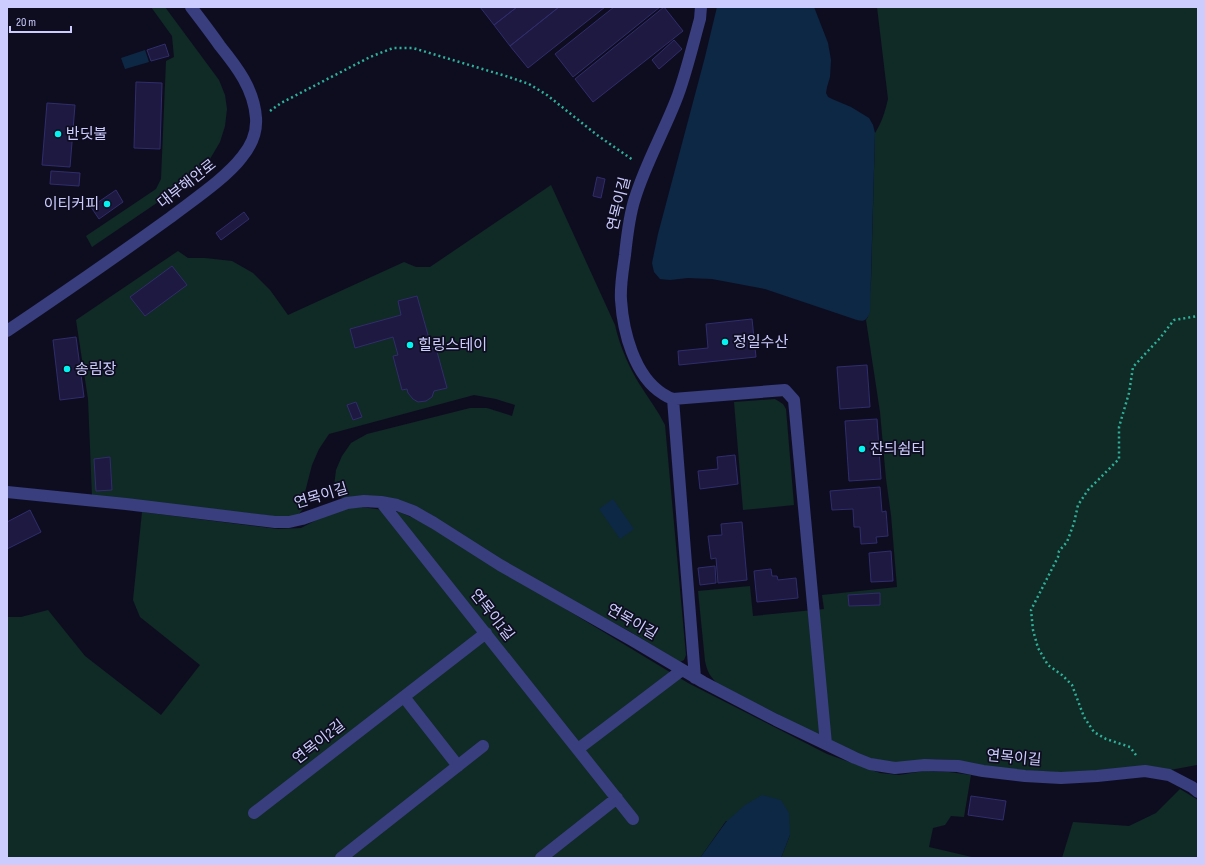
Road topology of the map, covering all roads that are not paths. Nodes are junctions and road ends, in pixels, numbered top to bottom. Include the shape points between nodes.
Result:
1 (191, 7) edge
2 (701, 7) edge
3 (7, 331) edge
4 (673, 399) junction
5 (7, 492) edge
6 (381, 502) junction
7 (486, 633) junction
8 (682, 670) junction
9 (695, 678) junction
10 (404, 697) junction
11 (826, 744) junction
12 (483, 746) dead end
13 (578, 749) junction
14 (458, 766) junction
15 (1198, 792) edge
16 (617, 798) junction
17 (254, 813) dead end
18 (633, 819) dead end
19 (341, 858) edge
20 (541, 858) edge

1 - 3 street, 대부해안로 via 239,70 252,96 256,128 248,148 227,173 208,189 128,248
2 - 4 street, 연목이길 via 700,19 678,95 634,199 622,278 623,319 632,354 650,383
4 - 9 street
4 - 11 street via 784,390 794,400
5 - 6 street, 연목이길 via 275,522 302,519 347,503
6 - 7 street, 연목이1길
6 - 8 street, 연목이길 via 413,511
7 - 10 street, 연목이2길
7 - 13 street, 연목이1길
8 - 9 street, 연목이길
8 - 13 street
9 - 11 street, 연목이길
10 - 14 street
10 - 17 street, 연목이2길
11 - 15 street, 연목이길 via 882,767 958,766 1004,774 1062,778 1145,771 1169,775
12 - 14 street
13 - 16 street, 연목이1길
14 - 19 street
16 - 18 street, 연목이1길
16 - 20 street

